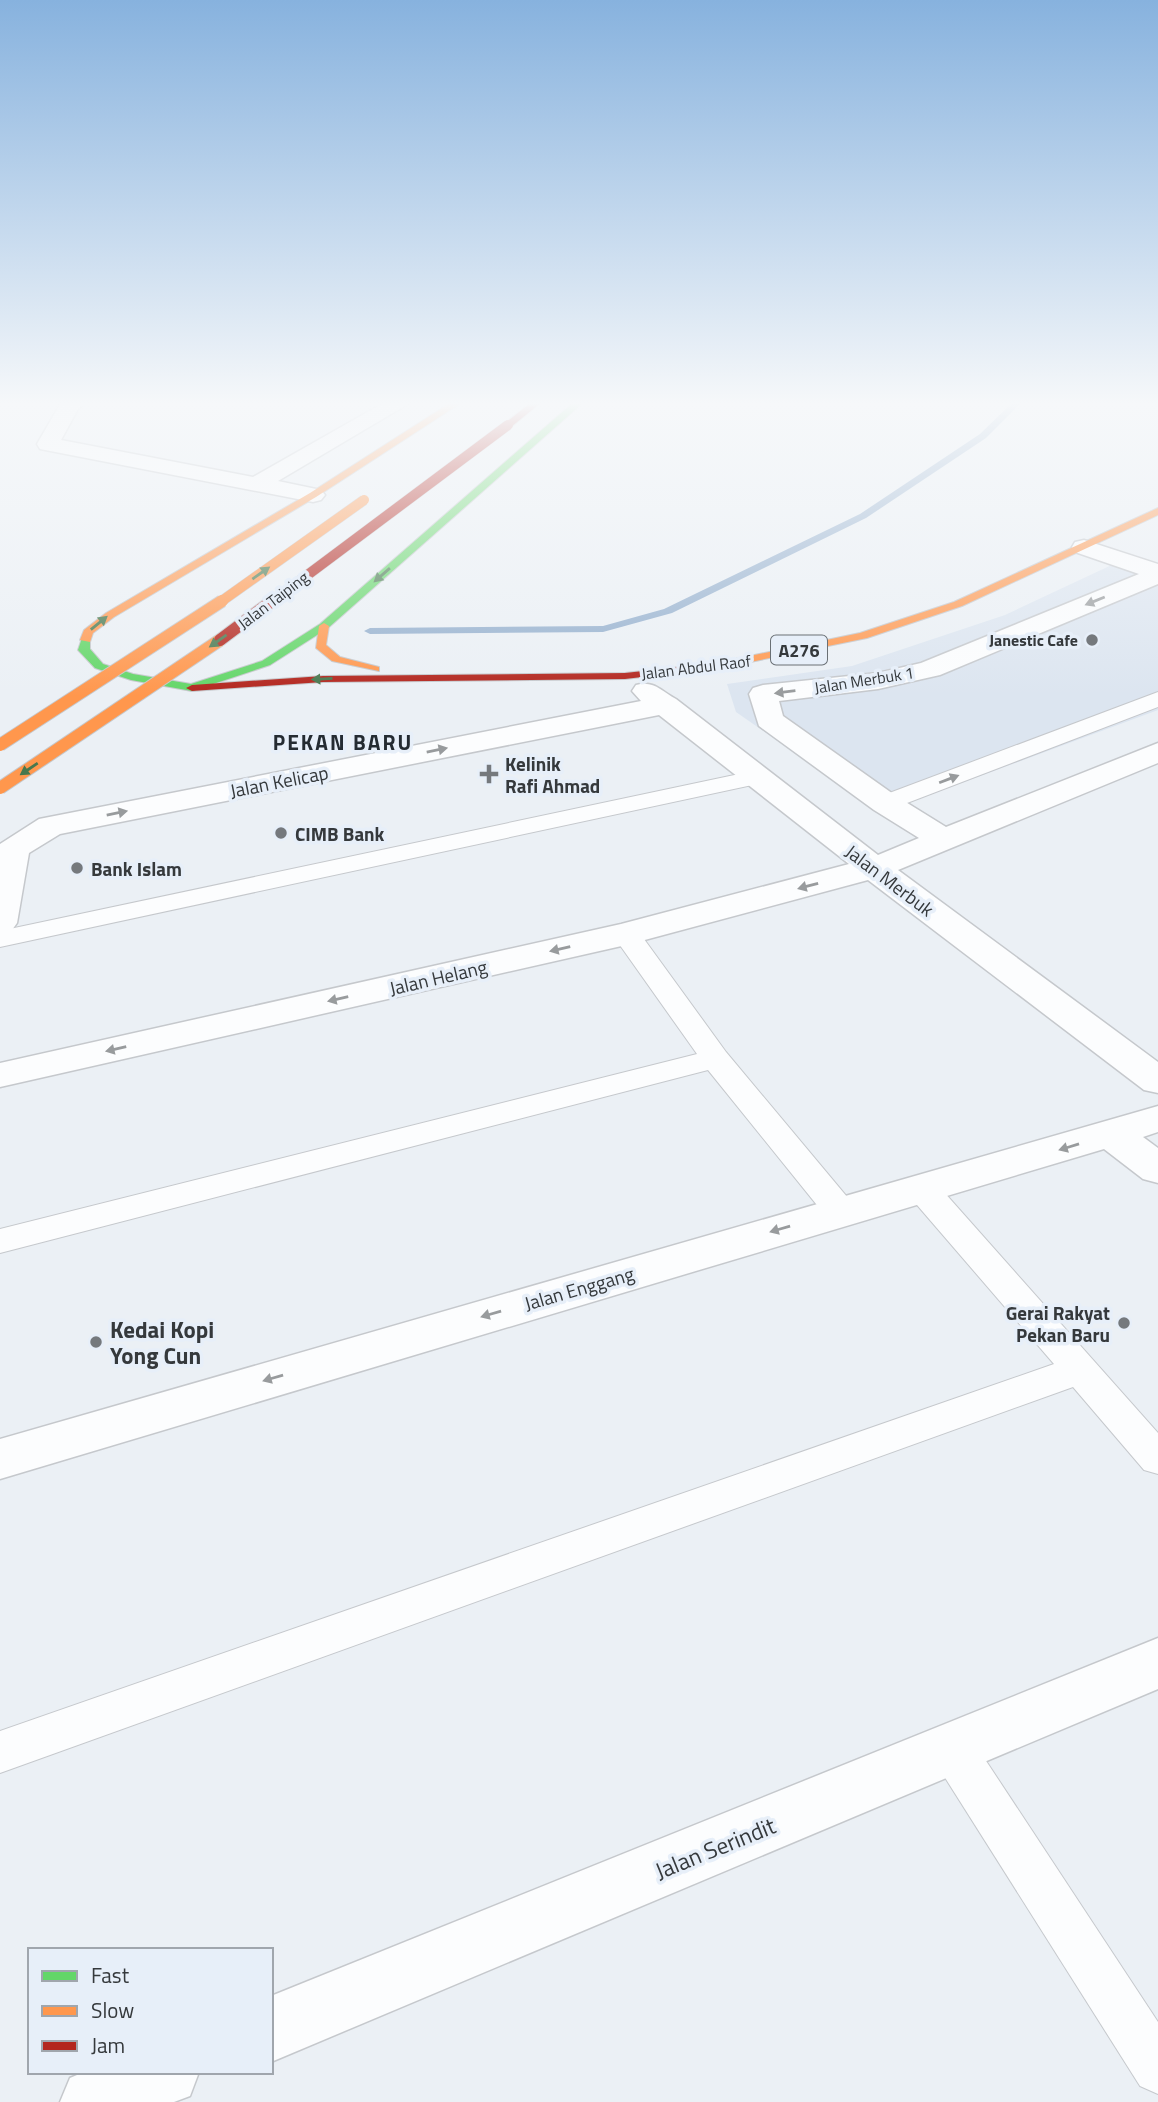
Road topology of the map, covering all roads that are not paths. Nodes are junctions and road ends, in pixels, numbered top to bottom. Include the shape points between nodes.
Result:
1 (306, 499) edge
2 (366, 499) edge
3 (409, 499) edge
4 (469, 499) edge
5 (1158, 511) edge
6 (1084, 547) junction
7 (1158, 573) edge
8 (324, 626) junction
9 (625, 676) junction
10 (415, 677) junction
11 (192, 688) junction
12 (1158, 699) edge
13 (666, 705) junction
14 (0, 745) edge
15 (1158, 752) edge
16 (758, 776) junction
17 (0, 788) edge
18 (885, 803) junction
19 (945, 840) junction
20 (874, 869) junction
21 (0, 923) edge
22 (626, 934) junction
23 (0, 939) edge
24 (715, 1059) junction
25 (0, 1075) edge
26 (1158, 1081) edge
27 (1158, 1119) edge
28 (1112, 1134) junction
29 (1158, 1170) edge
30 (923, 1190) junction
31 (841, 1212) junction
32 (0, 1241) edge
33 (1082, 1369) junction
34 (0, 1459) edge
35 (1158, 1459) edge
36 (1158, 1663) edge
37 (953, 1751) junction
38 (0, 1752) edge
39 (273, 2028) edge
40 (1158, 2068) edge
41 (161, 2074) edge
42 (94, 2102) edge

11 -> 1 main road via 99,666 84,650 88,632
14 -> 2 main road, Jalan Taiping, bridge via 186,626
3 -> 17 main road, Jalan Taiping, bridge via 222,639
4 -> 8 main road
5 - 6 main road, Jalan Abdul Raof / A276
6 - 7 street
6 - 9 main road, Jalan Abdul Raof / A276 via 958,604 863,636 702,669
7 -> 18 street, Jalan Merbuk 1 via 930,669 878,681 763,694 769,720
8 - 10 main road via 320,646 336,659
8 - 11 main road via 266,663
9 - 10 main road, Jalan Abdul Raof / A276
9 - 13 street, Jalan Merbuk
10 -> 11 main road
18 -> 12 lane
13 - 16 street, Jalan Merbuk
21 -> 13 street, Jalan Kelicap via 13,849 50,826
15 - 19 street, Jalan Helang
16 - 20 street, Jalan Merbuk
16 - 23 lane
18 - 19 street
19 - 20 street, Jalan Helang
20 -> 22 street, Jalan Helang
20 - 26 street, Jalan Merbuk
22 - 24 lane
22 -> 25 street, Jalan Helang
24 - 31 lane
24 - 32 lane
27 - 28 street, Jalan Enggang
28 - 29 street
28 -> 30 street, Jalan Enggang
30 - 31 street, Jalan Enggang
30 - 33 lane
31 -> 34 street, Jalan Enggang
33 - 35 lane
33 - 38 lane
36 - 37 street, Jalan Serindit
37 - 39 street, Jalan Serindit
37 - 40 lane
41 - 42 street

